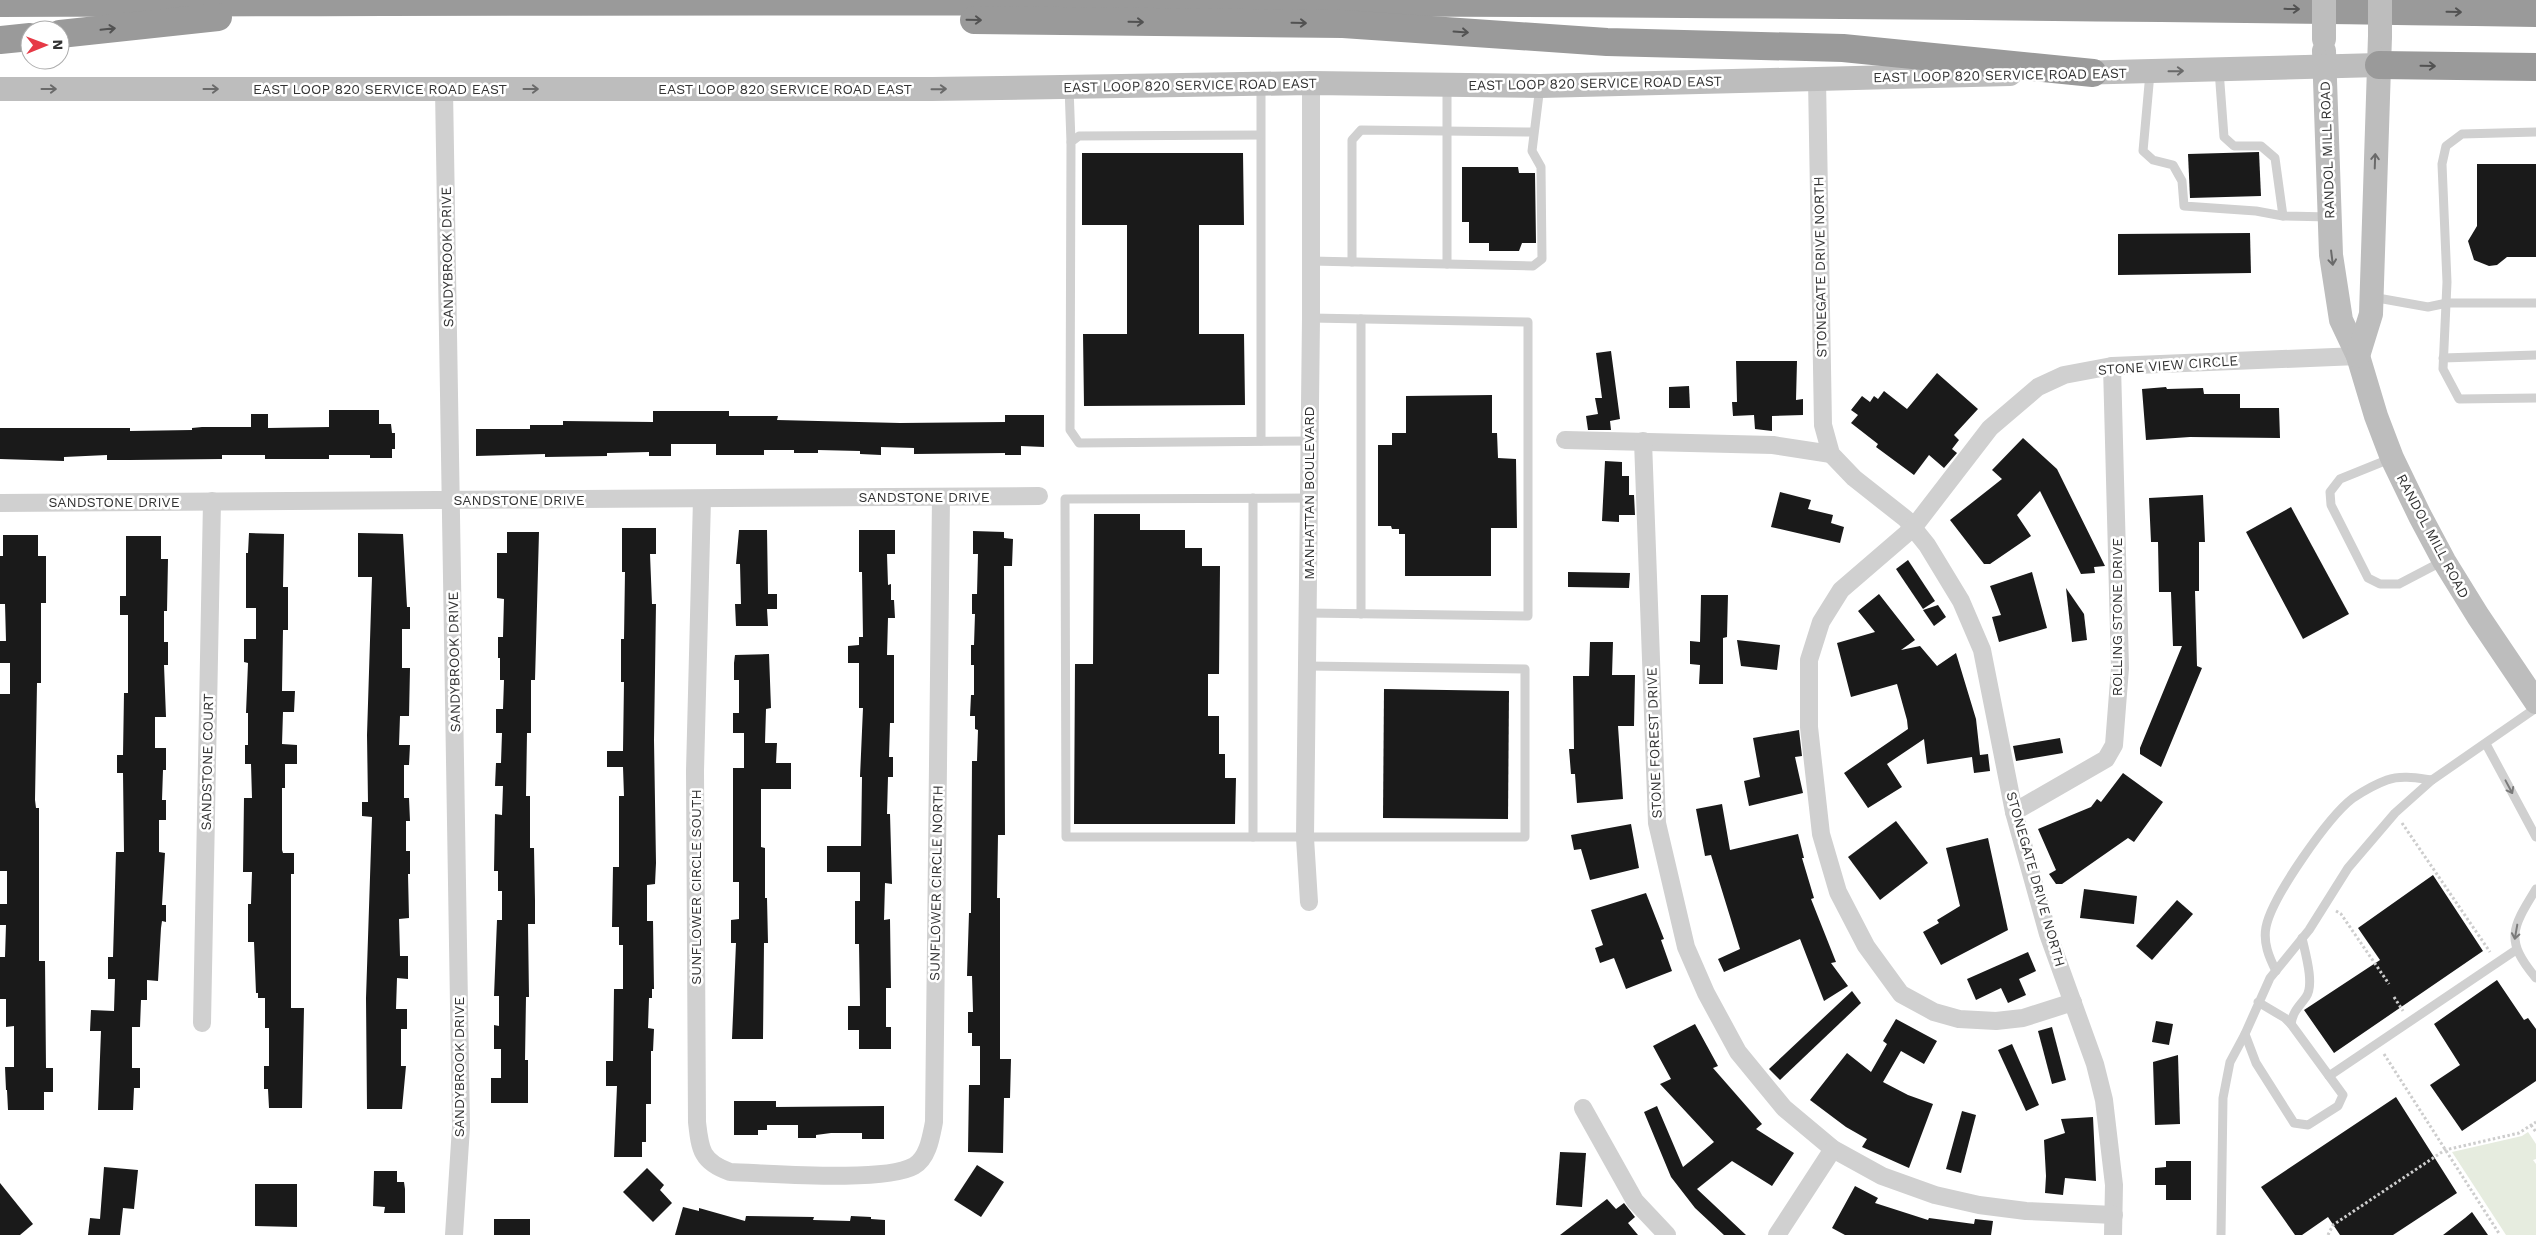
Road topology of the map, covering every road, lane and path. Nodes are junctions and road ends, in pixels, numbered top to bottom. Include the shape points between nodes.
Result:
1 (371, 0) edge
2 (2324, 0) edge
3 (2380, 0) edge
4 (875, 1) junction
5 (0, 3) edge
6 (2536, 13) edge
7 (70, 33) edge
8 (20, 38) edge
9 (0, 40) edge
10 (2379, 65) junction
11 (2324, 66) junction
12 (2536, 67) edge
13 (2219, 70) junction
14 (2150, 72) junction
15 (2093, 73) junction
16 (1817, 79) junction
17 (1311, 83) junction
18 (1260, 84) junction
19 (1447, 84) junction
20 (1540, 86) junction
21 (1069, 87) junction
22 (0, 89) edge
23 (444, 89) junction
24 (1447, 131) junction
25 (1533, 132) junction
26 (2536, 132) edge
27 (1260, 135) junction
28 (1071, 142) junction
29 (2282, 216) junction
30 (2330, 217) junction
31 (1310, 261) junction
32 (1352, 262) junction
33 (1447, 264) junction
34 (2372, 297) junction
35 (2446, 303) junction
36 (2536, 303) edge
37 (1311, 318) junction
38 (1361, 319) junction
39 (2536, 355) edge
40 (2358, 356) junction
41 (2443, 358) junction
42 (2112, 366) junction
43 (2536, 398) edge
44 (1565, 440) dead end
45 (1261, 441) junction
46 (1309, 441) junction
47 (1643, 441) junction
48 (1831, 454) junction
49 (2392, 458) junction
50 (1038, 496) dead end
51 (940, 497) junction
52 (702, 498) junction
53 (1253, 498) junction
54 (1309, 498) junction
55 (451, 500) junction
56 (212, 501) junction
57 (0, 503) edge
58 (1914, 528) junction
59 (2444, 561) junction
60 (1308, 613) junction
61 (1361, 614) junction
62 (1307, 666) junction
63 (2536, 702) edge
64 (2536, 708) edge
65 (2486, 744) junction
66 (2432, 780) junction
67 (2014, 812) junction
68 (2395, 813) junction
69 (1253, 837) junction
70 (2536, 837) edge
71 (1305, 838) junction
72 (2536, 888) edge
73 (1309, 902) dead end
74 (2326, 903) junction
75 (2302, 938) junction
76 (2516, 950) junction
77 (2497, 963) junction
78 (2276, 970) junction
79 (2536, 978) edge
80 (2390, 984) dead end
81 (2073, 1002) junction
82 (2258, 1002) junction
83 (202, 1023) dead end
84 (2291, 1024) junction
85 (2245, 1034) junction
86 (2377, 1043) junction
87 (2329, 1076) junction
88 (1583, 1108) dead end
89 (2536, 1122) edge
90 (2532, 1125) junction
91 (2536, 1132) edge
92 (1833, 1149) junction
93 (2445, 1150) junction
94 (818, 1176) joint
95 (2114, 1215) junction
96 (454, 1235) edge
97 (1667, 1235) edge
98 (1777, 1235) edge
99 (2113, 1235) edge
100 (2221, 1235) edge
101 (2328, 1235) edge
102 (2499, 1235) edge

1 - 4 highway
1 - 5 highway
7 -> 1 highway
2 - 11 main road, RANDOL MILL ROAD, bridge
3 - 10 main road, bridge
4 -> 6 highway via 1493,1
4 -> 15 highway via 934,20 1343,24 1608,42 1843,48
8 - 9 highway
10 - 11 main road, EAST LOOP 820 SERVICE ROAD EAST
10 -> 12 highway
34 -> 10 main road
11 - 13 main road, EAST LOOP 820 SERVICE ROAD EAST
11 - 30 main road, RANDOL MILL ROAD
14 -> 13 main road, EAST LOOP 820 SERVICE ROAD EAST
13 - 29 lane via 2224,137 2234,146 2261,146 2275,158
14 - 15 main road, EAST LOOP 820 SERVICE ROAD EAST
14 - 29 lane via 2143,150 2153,160 2173,164 2182,181 2184,206
15 - 16 main road, EAST LOOP 820 SERVICE ROAD EAST
16 - 20 main road, EAST LOOP 820 SERVICE ROAD EAST
16 - 48 street, STONEGATE DRIVE NORTH via 1823,425
17 - 18 main road, EAST LOOP 820 SERVICE ROAD EAST
17 - 19 main road, EAST LOOP 820 SERVICE ROAD EAST
17 - 31 street, MANHATTAN BOULEVARD
18 - 21 main road, EAST LOOP 820 SERVICE ROAD EAST
18 - 27 lane
19 - 20 main road, EAST LOOP 820 SERVICE ROAD EAST
19 - 24 lane
20 - 25 lane
23 -> 21 main road, EAST LOOP 820 SERVICE ROAD EAST
21 - 28 lane
22 -> 23 main road, EAST LOOP 820 SERVICE ROAD EAST
23 - 55 street, SANDYBROOK DRIVE
24 - 25 lane
24 - 32 lane via 1361,130 1352,140
24 - 33 lane
25 - 33 lane via 1532,152 1541,167 1542,259 1533,266
26 - 35 lane via 2462,134 2446,146 2442,164
27 - 28 lane via 1079,136
27 - 45 lane
28 - 45 lane via 1070,430 1079,443
29 - 30 lane
30 -> 40 main road, RANDOL MILL ROAD via 2331,255 2342,320
31 - 32 lane
31 - 37 street, MANHATTAN BOULEVARD
32 - 33 lane
34 - 35 lane via 2428,306
34 - 40 main road via 2371,314
35 - 36 lane
35 - 41 lane
37 - 38 lane
37 - 46 street, MANHATTAN BOULEVARD
38 - 61 lane
38 - 61 lane via 1528,322 1528,616
39 - 41 lane
40 - 42 street, STONE VIEW CIRCLE
40 - 49 main road, RANDOL MILL ROAD
41 - 43 lane via 2443,369 2459,399
42 - 58 street, STONE VIEW CIRCLE via 2064,375 2038,387 1990,428
42 - 67 street, ROLLING STONE DRIVE via 2120,668 2114,745 2106,759
44 - 47 street
45 - 46 lane
46 - 54 street, MANHATTAN BOULEVARD
47 - 48 street via 1772,445
47 - 92 street, STONE FOREST DRIVE via 1657,823 1686,947 1738,1052 1784,1108
48 - 58 street, STONEGATE DRIVE NORTH via 1854,478
49 - 59 main road, RANDOL MILL ROAD
49 - 59 lane via 2340,479 2330,492 2331,505 2368,578 2380,584 2399,584
50 - 51 street, SANDSTONE DRIVE
51 - 52 street, SANDSTONE DRIVE
51 - 94 street, SUNFLOWER CIRCLE NORTH via 934,1122 924,1156 914,1166 886,1174
52 - 55 street, SANDSTONE DRIVE
52 - 94 street, SUNFLOWER CIRCLE SOUTH via 695,771 697,1122 700,1148 716,1167 730,1172
53 - 54 lane
53 - 69 lane
53 - 69 lane via 1065,500 1066,837
54 - 60 street, MANHATTAN BOULEVARD
55 - 56 street, SANDSTONE DRIVE
55 - 96 street, SANDYBROOK DRIVE via 461,1126
56 - 57 street, SANDSTONE DRIVE
56 - 83 street, SANDSTONE COURT
58 - 67 street, STONEGATE DRIVE NORTH via 1961,601 1982,650
58 - 81 street, STONE VIEW CIRCLE via 1841,590 1821,622 1809,660 1809,727 1821,834 1838,892 1866,946 1901,994 1934,1012 1959,1019 1996,1021 2023,1018
59 - 63 main road, RANDOL MILL ROAD
60 - 61 lane
60 - 62 street, MANHATTAN BOULEVARD
62 - 71 street, MANHATTAN BOULEVARD
62 - 71 lane via 1525,669 1525,837
64 - 65 lane
65 - 66 lane
65 -> 70 lane
66 - 68 lane
66 - 78 lane via 2409,776 2387,780 2353,798 2326,827 2298,864 2266,927 2267,954
67 - 81 street, STONEGATE DRIVE NORTH via 2048,934
68 - 74 lane via 2348,868
68 - 77 path
69 - 71 lane
71 - 73 street, MANHATTAN BOULEVARD
72 -> 76 lane via 2518,921 2514,937
74 - 75 lane
74 - 80 path via 2341,914
75 - 78 lane
75 - 84 lane via 2310,984 2308,996 2293,1013
76 - 77 lane
76 - 79 lane
77 - 86 lane
78 - 82 lane
81 - 95 street, STONEGATE DRIVE NORTH via 2104,1100 2114,1184
82 - 84 lane
82 - 85 lane
84 - 87 lane
85 - 87 lane via 2256,1063 2294,1123 2308,1125 2338,1106 2343,1095
85 - 100 lane via 2230,1062 2223,1098
86 - 87 lane
86 - 93 path
88 - 97 street via 1635,1201
89 - 90 path
90 - 91 path
90 - 93 path via 2519,1133
92 - 95 street, STONE FOREST DRIVE via 1882,1176 1935,1195 2026,1211
92 - 98 street
93 - 101 path via 2333,1225
93 - 102 path
95 - 99 street, STONEGATE DRIVE NORTH

